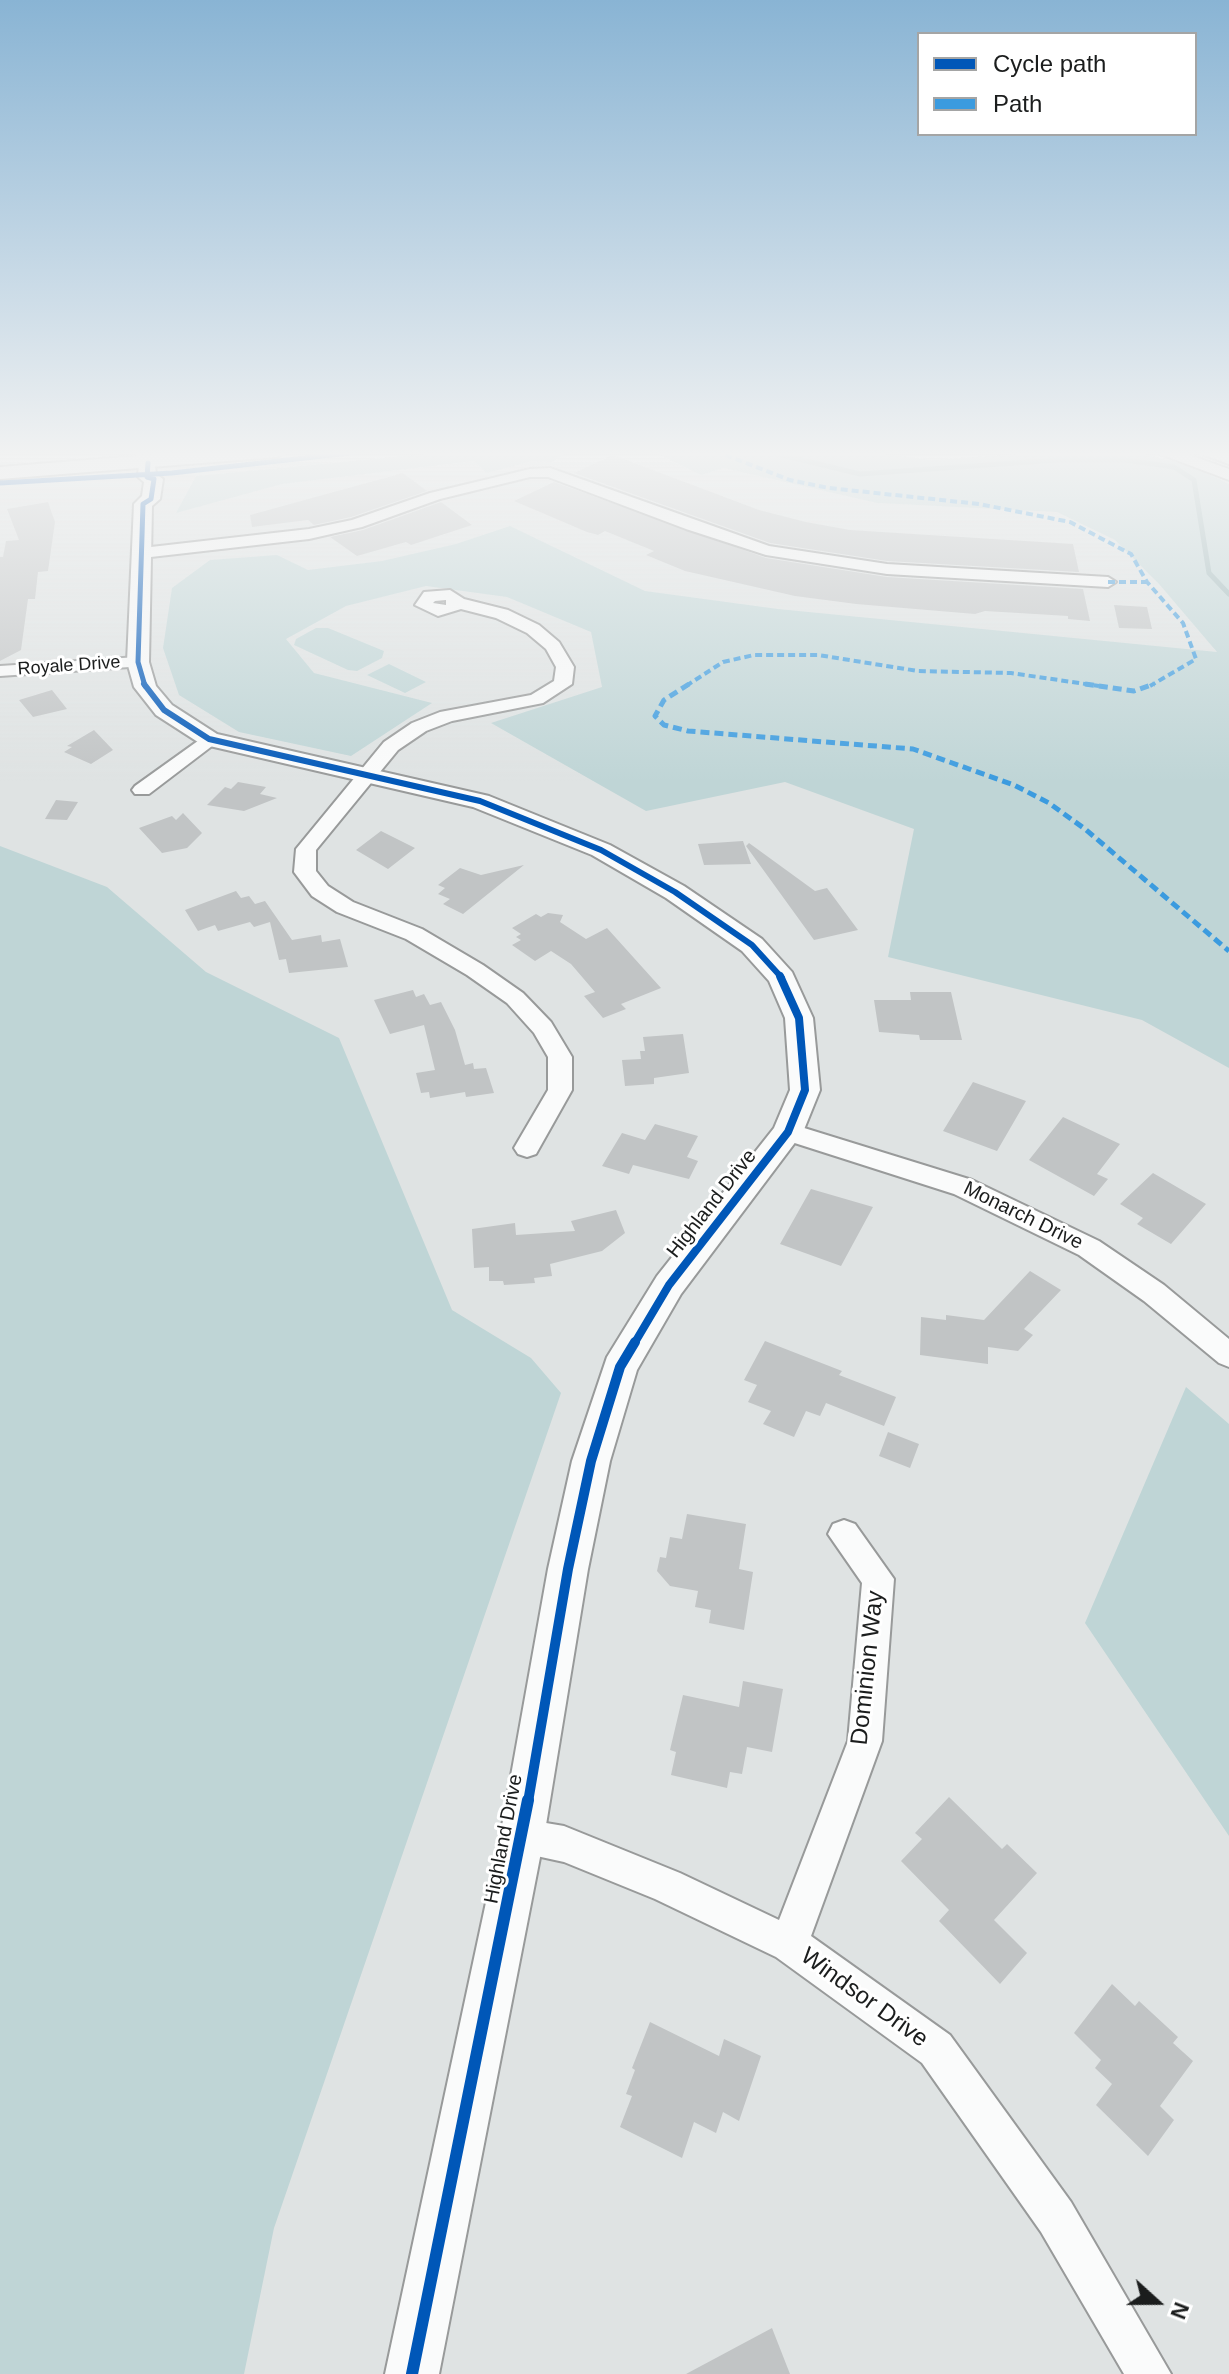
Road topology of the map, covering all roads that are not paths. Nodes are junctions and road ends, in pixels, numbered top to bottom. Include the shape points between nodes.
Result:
1 (142, 562) edge
2 (841, 562) edge
3 (1108, 582) dead end
4 (458, 603) dead end
5 (138, 662) junction
6 (0, 671) edge
7 (209, 739) junction
8 (366, 773) junction
9 (142, 790) dead end
10 (788, 1132) junction
11 (527, 1148) dead end
12 (1229, 1355) edge
13 (844, 1534) dead end
14 (522, 1837) junction
15 (789, 1944) junction
16 (412, 2374) edge
17 (1149, 2374) edge

1 - 5 street, Highland Drive
2 - 3 street
4 - 8 street via 502,614 533,629 553,646 565,667 563,684 536,699 447,716 419,727 391,746
5 - 6 street, Royale Drive
5 - 7 street, Highland Drive via 145,687 164,710
7 - 8 street, Highland Drive
7 - 9 street
8 - 10 street, Highland Drive via 534,820 675,892 752,945 782,978 799,1018 805,1090
8 - 11 street via 306,849 305,872 320,891 345,907 414,934 475,970 515,998 543,1028 560,1057 560,1090
10 - 12 street, Monarch Drive via 963,1187 1089,1248
10 - 14 street, Highland Drive via 669,1285 620,1367 591,1461 568,1569
13 - 15 street, Dominion Way via 878,1579 865,1741
14 - 15 street, Windsor Drive via 564,1844
14 - 16 street, Highland Drive
15 - 17 street, Windsor Drive via 936,2049 1056,2217

